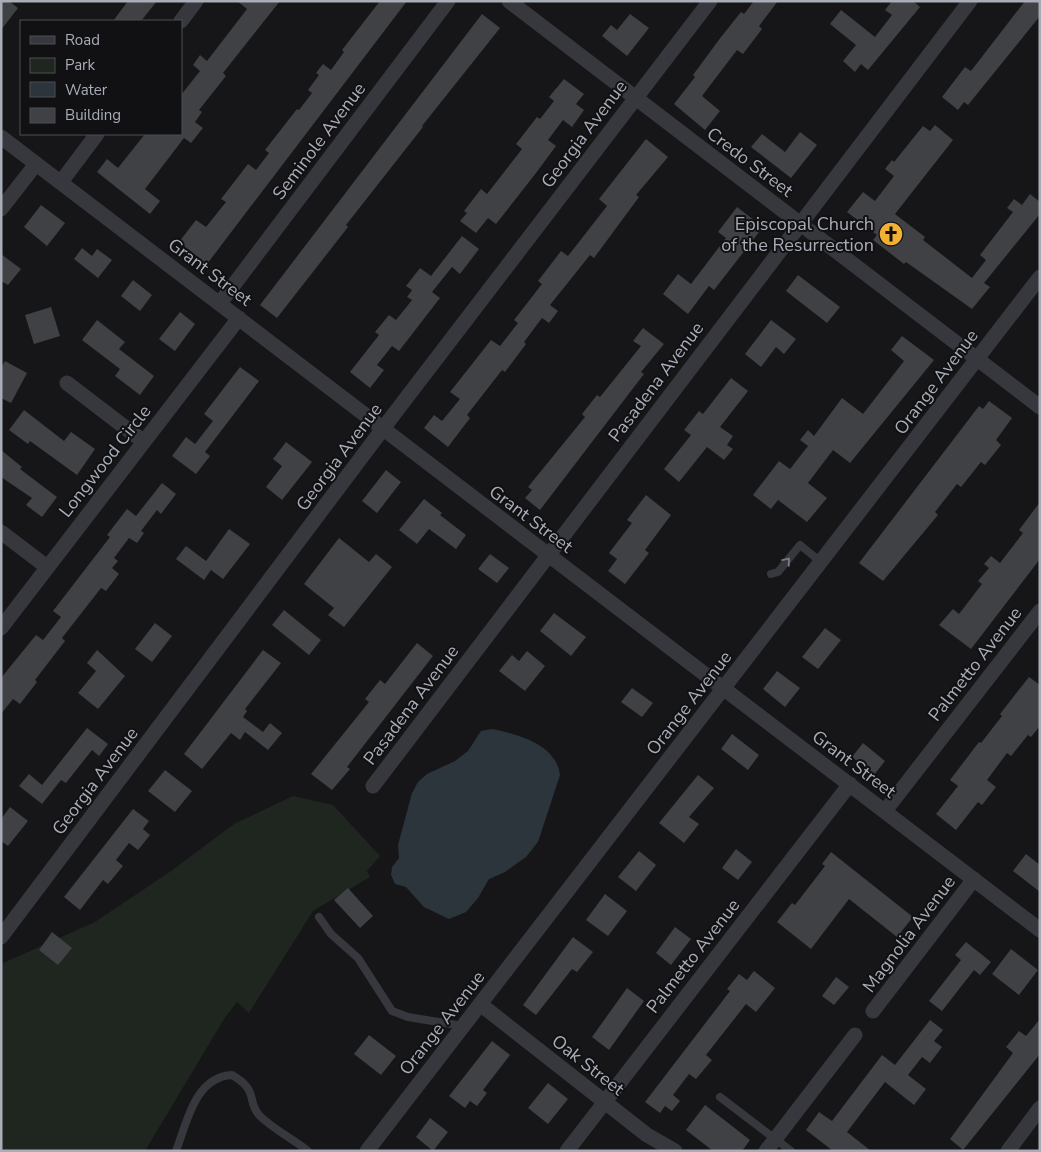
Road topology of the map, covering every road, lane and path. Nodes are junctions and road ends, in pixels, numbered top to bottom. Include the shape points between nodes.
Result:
1 (196, 1) edge
2 (448, 1) edge
3 (509, 1) edge
4 (710, 1) edge
5 (970, 1) edge
6 (182, 20) edge
7 (635, 98) junction
8 (96, 135) edge
9 (1, 137) edge
10 (36, 164) junction
11 (60, 182) junction
12 (1, 209) edge
13 (799, 223) junction
14 (1040, 277) edge
15 (220, 303) junction
16 (239, 318) junction
17 (977, 360) junction
18 (67, 383) dead end
19 (1040, 407) edge
20 (383, 429) junction
21 (144, 442) junction
22 (1, 532) edge
23 (548, 555) junction
24 (821, 562) junction
25 (47, 567) junction
26 (771, 574) dead end
27 (1040, 611) edge
28 (1, 628) edge
29 (723, 690) junction
30 (850, 784) junction
31 (373, 786) dead end
32 (886, 811) junction
33 (974, 879) junction
34 (319, 917) dead end
35 (1040, 930) edge
36 (1, 937) edge
37 (480, 1004) junction
38 (873, 1011) dead end
39 (463, 1026) junction
40 (855, 1034) dead end
41 (720, 1097) dead end
42 (604, 1102) junction
43 (1040, 1108) edge
44 (771, 1145) edge
45 (176, 1151) edge
46 (308, 1151) edge
47 (367, 1151) edge
48 (567, 1151) edge
49 (675, 1151) edge
50 (790, 1151) edge
51 (1008, 1151) edge

1 - 6 street
2 - 15 street, Seminole Avenue
3 - 7 street, Credo Street
4 - 7 street, Georgia Avenue
5 - 13 street, Pasadena Avenue
7 - 13 street, Credo Street
7 - 20 street, Georgia Avenue
8 - 11 street
9 - 10 street, Grant Street
10 - 11 street, Grant Street
10 - 12 street
11 - 15 street, Grant Street
13 - 17 street, Credo Street
13 - 23 street, Pasadena Avenue
14 - 17 street, Orange Avenue
15 - 16 street, Grant Street
16 - 20 street, Grant Street
16 - 21 street, Longwood Circle
17 - 19 street, Credo Street
17 - 24 street, Orange Avenue
18 - 21 street
20 - 23 street, Grant Street
20 - 36 street, Georgia Avenue
21 - 25 street, Longwood Circle
22 - 25 street
23 - 29 street, Grant Street
23 - 31 street, Pasadena Avenue
26 -> 24 lane via 778,572 800,545
24 - 29 street, Orange Avenue
25 - 28 street, Longwood Circle
27 - 32 street, Palmetto Avenue
29 - 30 street, Grant Street
29 - 37 street, Orange Avenue
30 - 32 street, Grant Street
30 - 42 street, Palmetto Avenue
32 - 33 street, Grant Street
33 - 35 street, Grant Street
33 - 38 street, Magnolia Avenue
34 - 39 lane via 330,934 358,958 392,1010 408,1017
37 - 39 street, Orange Avenue
37 - 42 street, Oak Street
39 - 47 street, Orange Avenue
40 - 44 street
41 - 44 lane
42 - 48 street, Palmetto Avenue
42 - 49 street, Oak Street via 647,1136
43 - 51 street
44 - 50 lane
45 - 46 lane via 197,1096 211,1080 232,1075 245,1083 251,1092 258,1114

